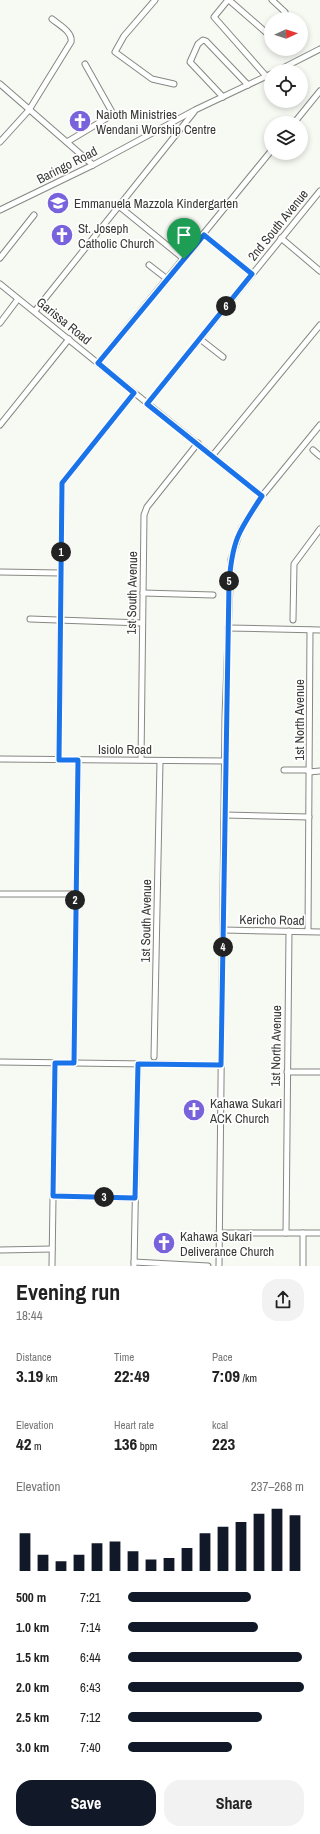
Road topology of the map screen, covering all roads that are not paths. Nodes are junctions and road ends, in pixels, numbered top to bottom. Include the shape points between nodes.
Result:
1 (155, 0) edge
2 (227, 0) edge
3 (272, 0) edge
4 (285, 12) dead end
5 (52, 19) dead end
6 (264, 29) edge
7 (320, 49) edge
8 (85, 64) dead end
9 (291, 64) edge
10 (264, 70) edge
11 (264, 77) edge
12 (174, 84) dead end
13 (0, 85) edge
14 (248, 85) junction
15 (320, 90) edge
16 (223, 97) junction
17 (29, 110) junction
18 (196, 110) junction
19 (300, 116) edge
20 (0, 142) edge
21 (66, 142) junction
22 (264, 160) edge
23 (93, 165) junction
24 (320, 191) edge
25 (120, 207) junction
26 (0, 210) edge
27 (34, 215) dead end
28 (204, 235) junction
29 (281, 238) junction
30 (0, 258) edge
31 (184, 259) junction
32 (149, 265) dead end
33 (320, 271) edge
34 (252, 274) junction
35 (167, 279) junction
36 (0, 284) edge
37 (18, 299) junction
38 (35, 311) junction
39 (0, 323) edge
40 (320, 324) edge
41 (69, 339) junction
42 (200, 339) junction
43 (223, 356) dead end
44 (98, 363) junction
45 (134, 393) junction
46 (147, 404) junction
47 (0, 425) edge
48 (320, 425) edge
49 (198, 443) junction
50 (313, 450) dead end
51 (213, 456) junction
52 (320, 456) edge
53 (262, 496) junction
54 (320, 529) edge
55 (0, 572) edge
56 (61, 573) junction
57 (143, 593) junction
58 (213, 595) dead end
59 (30, 619) dead end
60 (61, 620) junction
61 (142, 623) junction
62 (228, 628) junction
63 (293, 629) junction
64 (310, 630) junction
65 (320, 630) edge
66 (0, 759) edge
67 (59, 760) junction
68 (78, 760) junction
69 (141, 760) junction
70 (160, 761) junction
71 (226, 761) junction
72 (284, 770) dead end
73 (309, 771) junction
74 (320, 771) edge
75 (225, 815) junction
76 (309, 817) junction
77 (0, 894) edge
78 (75, 894) junction
79 (224, 930) junction
80 (289, 931) junction
81 (308, 931) junction
82 (320, 932) edge
83 (154, 1060) junction
84 (0, 1062) edge
85 (55, 1063) junction
86 (74, 1063) junction
87 (138, 1064) junction
88 (221, 1065) junction
89 (287, 1072) junction
90 (320, 1072) edge
91 (53, 1196) junction
92 (135, 1198) junction
93 (219, 1233) junction
94 (286, 1233) junction
95 (303, 1233) junction
96 (320, 1234) edge
97 (0, 1250) edge
98 (52, 1250) junction
99 (134, 1264) edge
100 (168, 1265) edge
101 (52, 1266) edge
102 (208, 1266) edge
103 (218, 1266) edge
104 (303, 1266) edge

1 - 12 street via 124,36 115,52 152,79
2 - 6 street
2 - 10 street via 214,17
3 - 4 street
5 - 17 street via 70,34 71,42
7 - 9 street
8 - 21 street via 112,115
11 - 14 street, Baringo Road
13 - 17 street
14 - 16 street, Baringo Road
14 - 16 street via 203,40 198,44 190,62
15 - 19 street
16 - 18 street, Baringo Road
17 - 20 street
17 - 21 street
18 - 23 street, Baringo Road
18 - 25 street
21 - 23 street
22 - 28 street
23 - 26 street, Baringo Road
24 - 29 street, 2nd South Avenue
25 - 31 street
25 - 38 street
27 - 30 street
28 - 31 street
28 - 34 street
29 - 33 street
29 - 34 street, 2nd South Avenue
31 - 35 street
32 - 35 street
34 - 42 street, 2nd South Avenue
35 - 44 street
36 - 37 street, Garissa Road
37 - 38 street, Garissa Road
37 - 39 street
38 - 41 street, Garissa Road
40 - 51 street
41 - 44 street, Garissa Road
41 - 47 street
42 - 43 street
42 - 46 street, 2nd South Avenue
44 - 45 street, Garissa Road
45 - 46 street, Garissa Road
45 - 56 street via 62,483
46 - 49 street, Garissa Road
48 - 53 street
49 - 51 street, Garissa Road
49 - 57 street, 1st South Avenue via 145,511
50 - 52 street
51 - 53 street, Garissa Road
53 - 62 street via 240,528 230,559
54 - 63 street via 294,564
55 - 56 street
56 - 60 street
57 - 58 street
57 - 61 street, 1st South Avenue
59 - 60 street
60 - 61 street
60 - 67 street
61 - 69 street, 1st South Avenue
62 - 63 street
62 - 71 street
63 - 64 street
64 - 65 street
64 - 73 street, 1st North Avenue
66 - 67 street, Isiolo Road
67 - 68 street, Isiolo Road
68 - 69 street, Isiolo Road
68 - 78 street
69 - 70 street, Isiolo Road
70 - 71 street, Isiolo Road
70 - 83 street, 1st South Avenue
71 - 75 street
72 - 73 street
73 - 74 street
73 - 76 street, 1st North Avenue
75 - 76 street
75 - 79 street
76 - 81 street, 1st North Avenue
77 - 78 street
78 - 86 street
79 - 80 street, Kericho Road
79 - 88 street
80 - 81 street, Kericho Road
80 - 89 street, 1st North Avenue
81 - 82 street, Kericho Road
83 - 87 street
83 - 88 street
84 - 85 street
85 - 86 street
85 - 91 street
86 - 87 street
87 - 92 street
88 - 93 street
89 - 90 street
89 - 94 street, 1st North Avenue
91 - 92 street
91 - 98 street
92 - 99 street
93 - 94 street
93 - 103 street
94 - 95 street
95 - 96 street
95 - 104 street
97 - 98 street
98 - 101 street
99 - 100 street
100 - 102 street

